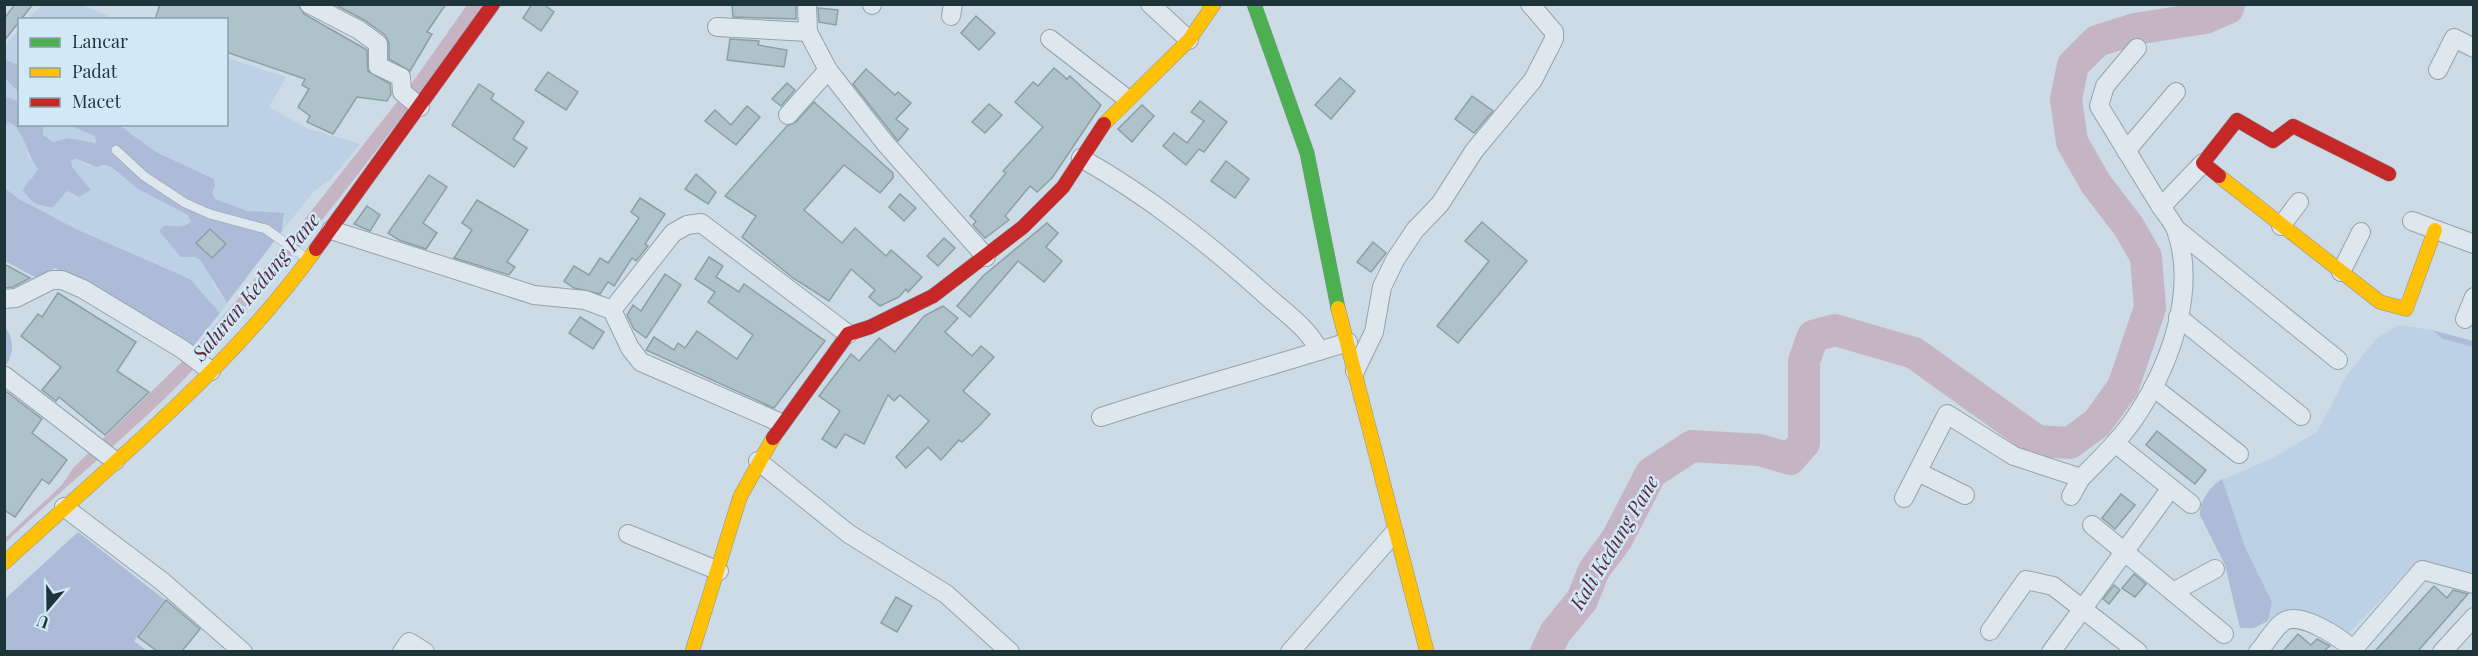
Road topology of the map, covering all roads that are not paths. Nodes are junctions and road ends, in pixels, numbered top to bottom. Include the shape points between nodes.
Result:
1 (309, 4) edge
2 (493, 4) edge
3 (807, 4) edge
4 (1150, 4) edge
5 (1214, 4) edge
6 (1254, 4) edge
7 (1530, 4) edge
8 (717, 27) dead end
9 (808, 32) junction
10 (1050, 39) dead end
11 (1189, 40) junction
12 (2137, 48) dead end
13 (2474, 48) edge
14 (828, 70) junction
15 (2438, 70) dead end
16 (2176, 92) dead end
17 (1126, 98) junction
18 (412, 101) junction
19 (788, 115) dead end
20 (116, 150) dead end
21 (2126, 151) junction
22 (1081, 158) junction
23 (2204, 163) junction
24 (2389, 174) dead end
25 (2299, 202) dead end
26 (2161, 207) junction
27 (2412, 221) dead end
28 (2281, 226) junction
29 (2176, 229) junction
30 (331, 230) junction
31 (2435, 230) junction
32 (2361, 232) dead end
33 (2474, 244) edge
34 (304, 256) junction
35 (986, 257) junction
36 (2340, 272) junction
37 (4, 299) edge
38 (612, 310) junction
39 (2178, 317) junction
40 (848, 334) junction
41 (1348, 344) junction
42 (1319, 351) junction
43 (2338, 360) dead end
44 (1355, 367) junction
45 (205, 368) junction
46 (5, 376) edge
47 (2154, 387) junction
48 (2301, 416) dead end
49 (1101, 417) dead end
50 (781, 423) junction
51 (2115, 443) junction
52 (106, 453) junction
53 (2239, 454) dead end
54 (758, 461) junction
55 (1918, 472) junction
56 (2081, 478) junction
57 (2171, 488) junction
58 (1965, 495) dead end
59 (2072, 496) dead end
60 (1904, 498) dead end
61 (2191, 504) dead end
62 (64, 507) junction
63 (2092, 525) dead end
64 (1394, 533) junction
65 (628, 534) dead end
66 (2123, 551) junction
67 (4, 563) edge
68 (2215, 569) dead end
69 (719, 571) junction
70 (2474, 584) edge
71 (2173, 592) junction
72 (2081, 607) junction
73 (2474, 617) edge
74 (1990, 632) dead end
75 (2224, 634) dead end
76 (2352, 650) edge
77 (243, 651) edge
78 (402, 651) edge
79 (425, 651) edge
80 (692, 651) edge
81 (1010, 651) edge
82 (1290, 651) edge
83 (1427, 651) edge
84 (2051, 651) edge
85 (2139, 651) edge
86 (2258, 651) edge
87 (2442, 651) edge

1 - 18 street via 378,44 378,66 401,77
2 - 18 street
3 - 9 street
4 - 11 street
5 - 11 street
6 - 41 street via 1307,153
7 - 44 street via 1554,32 1554,39 1533,80 1474,151 1440,204 1415,230 1395,260 1382,287 1374,332
8 - 9 street
9 - 14 street
10 - 17 street
11 - 17 street
12 - 21 street via 2105,86 2099,106
13 - 15 street via 2454,38
14 - 19 street
14 - 35 street via 885,143
16 - 21 street
17 - 22 street via 1107,118
18 - 30 street
20 - 34 lane via 144,176 185,203 267,229
21 - 26 street
22 - 35 street via 1046,206
22 - 42 street via 1161,207 1223,256 1291,317
23 - 24 street via 2237,120 2273,141 2293,126
23 - 26 street
23 - 28 street
25 - 28 street
26 - 29 street
27 - 31 street
28 - 36 street
29 - 39 street via 2185,279
29 - 43 street
30 - 34 street
30 - 38 street via 534,295 585,300
31 - 33 street
31 - 36 street via 2406,309 2380,302
32 - 36 street
34 - 45 street via 287,290
35 - 40 street via 933,296
37 - 45 street via 16,298 52,280 62,280 182,349
38 - 40 street via 673,233 701,223
38 - 50 street via 641,362
39 - 47 street
39 - 48 street
40 - 50 street
41 - 42 street
41 - 44 street
42 - 49 street
44 - 64 street
45 - 52 street
46 - 52 street
47 - 51 street
47 - 53 street
50 - 54 street
51 - 56 street
51 - 57 street
52 - 62 street
54 - 69 street via 740,497
54 - 81 street via 849,534 946,594
55 - 56 street via 1947,414 2014,456
55 - 58 street
55 - 60 street
56 - 59 street
57 - 61 street
57 - 66 street
62 - 67 street
62 - 77 street via 163,582
63 - 66 street
64 - 82 street
64 - 83 street
65 - 69 street
66 - 71 street
66 - 72 street
68 - 71 street
69 - 80 street
70 - 76 street via 2422,570
71 - 75 street
72 - 74 street via 2053,586 2026,580
72 - 84 street
72 - 85 street
73 - 87 street
76 - 86 street via 2326,630 2291,619 2284,621
78 - 79 street via 409,642

